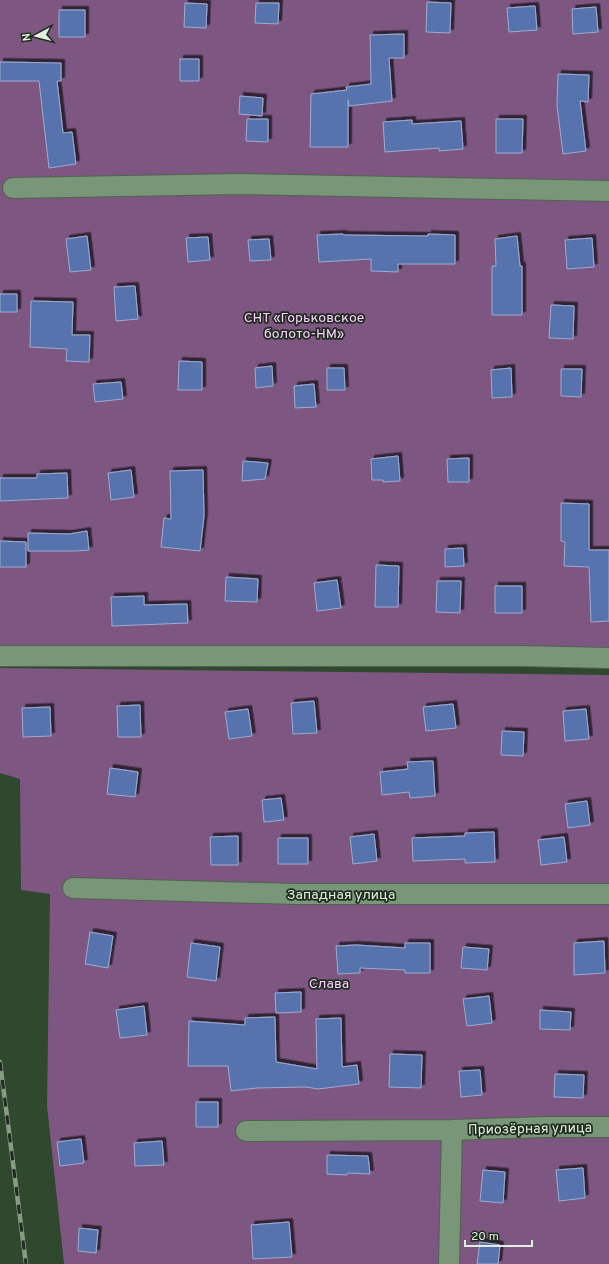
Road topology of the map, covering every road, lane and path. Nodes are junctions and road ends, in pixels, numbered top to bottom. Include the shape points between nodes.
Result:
1 (13, 188) dead end
2 (609, 191) edge
3 (0, 656) edge
4 (609, 658) edge
5 (73, 888) dead end
6 (609, 894) edge
7 (609, 1127) edge
8 (452, 1130) junction
9 (246, 1132) dead end
10 (449, 1264) edge

1 - 2 street via 239,184
3 - 4 street
5 - 6 street, Западная улица via 296,894
7 - 8 street, Приозёрная улица
8 - 9 street, Приозёрная улица
8 - 10 street

